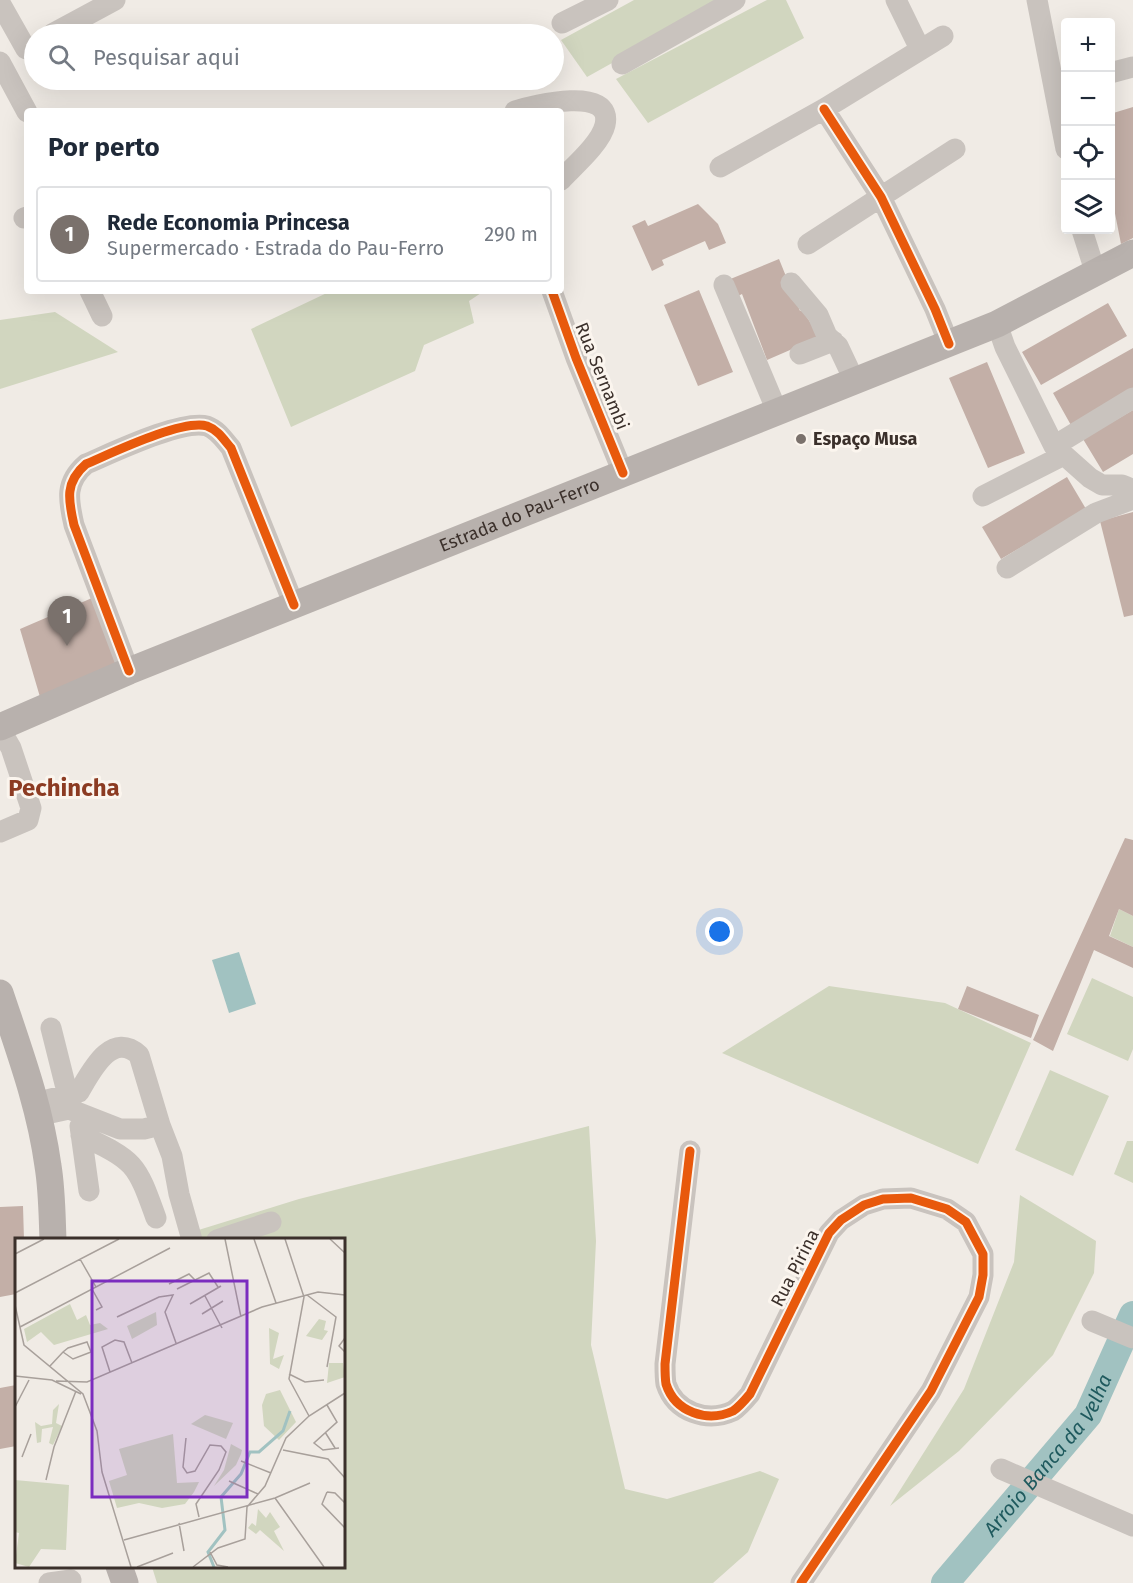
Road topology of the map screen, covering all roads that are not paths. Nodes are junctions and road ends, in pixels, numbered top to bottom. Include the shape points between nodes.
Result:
1 (115, 0) edge
2 (608, 0) edge
3 (735, 0) edge
4 (896, 0) edge
5 (1036, 0) edge
6 (0, 3) edge
7 (562, 23) dead end
8 (71, 24) edge
9 (943, 36) dead end
10 (24, 37) edge
11 (24, 49) edge
12 (920, 49) junction
13 (0, 62) edge
14 (622, 64) dead end
15 (1133, 67) edge
16 (1114, 72) edge
17 (1060, 88) edge
18 (25, 108) edge
19 (526, 108) edge
20 (824, 109) junction
21 (1063, 126) edge
22 (956, 149) dead end
23 (720, 167) dead end
24 (564, 177) edge
25 (881, 197) junction
26 (1083, 234) edge
27 (808, 244) dead end
28 (1133, 254) edge
29 (1096, 274) junction
30 (791, 283) dead end
31 (731, 291) dead end
32 (91, 294) edge
33 (553, 294) edge
34 (102, 316) dead end
35 (997, 324) junction
36 (832, 342) junction
37 (949, 344) junction
38 (800, 354) dead end
39 (854, 380) junction
40 (1133, 398) edge
41 (777, 411) junction
42 (1059, 450) junction
43 (623, 473) junction
44 (982, 496) dead end
45 (1133, 498) edge
46 (1007, 568) dead end
47 (294, 605) junction
48 (129, 670) junction
49 (0, 728) edge
50 (0, 832) edge
51 (0, 993) edge
52 (5, 1025) edge
53 (51, 1028) dead end
54 (72, 1103) junction
55 (37, 1109) junction
56 (160, 1125) junction
57 (81, 1135) junction
58 (690, 1151) dead end
59 (89, 1191) dead end
60 (156, 1218) dead end
61 (271, 1222) dead end
62 (54, 1238) edge
63 (192, 1238) edge
64 (220, 1238) edge
65 (1092, 1321) dead end
66 (1133, 1338) edge
67 (1001, 1469) dead end
68 (1133, 1526) edge
69 (120, 1568) edge
70 (71, 1580) dead end
71 (49, 1583) edge
72 (125, 1583) edge
73 (801, 1583) edge

1 - 8 street
2 - 7 street
3 - 14 street
4 - 12 street
5 - 17 street
6 - 10 street
9 - 12 street
11 - 13 street
12 - 20 street
13 - 18 street
15 - 16 street
17 - 21 street
19 - 24 street via 575,100 603,109 605,127
20 - 23 street
20 - 25 street
22 - 25 street
25 - 27 street
25 - 37 street
26 - 29 street
28 - 29 main road, Estrada do Pau-Ferro
29 - 35 main road, Estrada do Pau-Ferro
30 - 36 street via 818,315
31 - 41 street
32 - 34 street
33 - 43 street, Rua Sernambi
35 - 37 main road, Estrada do Pau-Ferro
35 - 42 street
36 - 38 street
36 - 39 street via 838,346
37 - 39 main road, Estrada do Pau-Ferro
39 - 41 main road, Estrada do Pau-Ferro
40 - 42 street
41 - 43 main road, Estrada do Pau-Ferro
42 - 44 street
42 - 45 street via 1090,478 1102,485 1127,487
43 - 47 main road, Estrada do Pau-Ferro
45 - 46 street via 1096,513
47 - 48 main road, Estrada do Pau-Ferro
47 - 48 street via 231,448 207,426 190,425 167,432 86,464 76,473 70,487 74,525
48 - 49 main road, Estrada do Pau-Ferro
49 - 50 street via 11,748 31,808 28,820
51 - 52 main road
52 - 55 main road
53 - 54 street
54 - 55 street
54 - 56 street via 120,1129
54 - 56 street via 103,1056 114,1049 132,1049 139,1055
54 - 57 street
55 - 62 main road via 49,1166
56 - 63 street via 172,1156
57 - 59 street
57 - 60 street via 121,1154 136,1168
58 - 73 street, Rua Pirina via 665,1364 666,1384 677,1403 694,1414 715,1417 735,1410 750,1394 829,1233 864,1205 883,1199 911,1198 947,1209 966,1222 983,1254 979,1296 931,1391
61 - 64 street
65 - 66 street
67 - 68 street
69 - 72 main road
70 - 71 street

